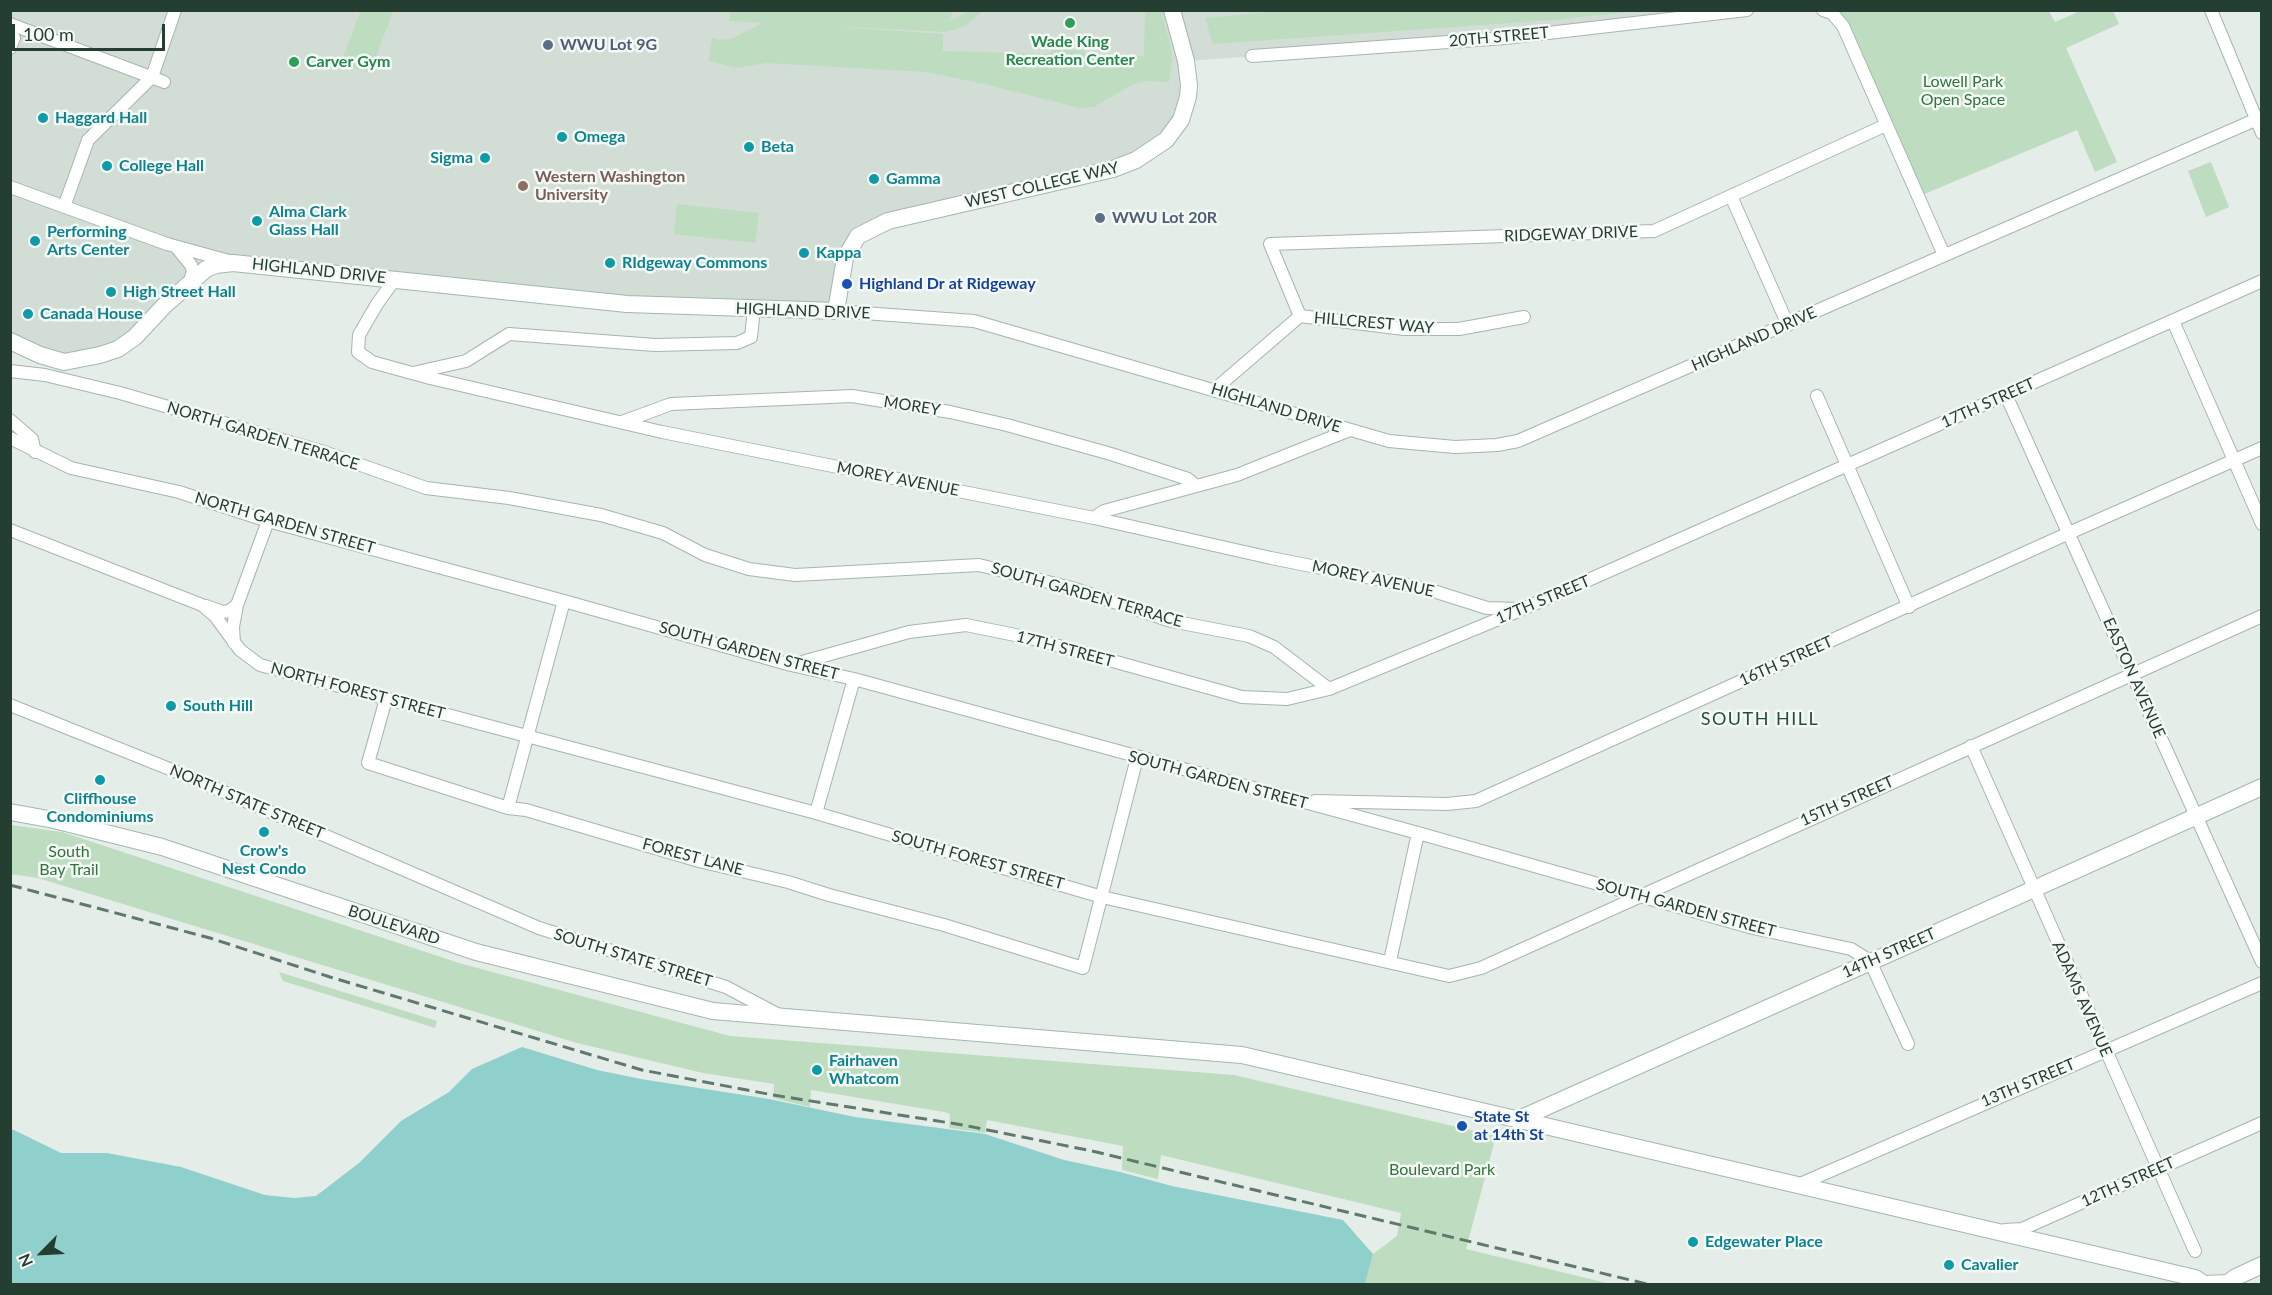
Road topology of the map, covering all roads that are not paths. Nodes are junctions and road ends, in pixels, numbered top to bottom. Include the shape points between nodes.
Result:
1 (175, 10) edge
2 (1172, 10) edge
3 (1747, 10) edge
4 (2211, 10) edge
5 (1827, 12) edge
6 (10, 24) edge
7 (1252, 56) dead end
8 (158, 79) junction
9 (2259, 118) edge
10 (1886, 125) junction
11 (2262, 133) edge
12 (10, 187) edge
13 (1731, 196) junction
14 (64, 207) junction
15 (176, 247) junction
16 (1944, 255) junction
17 (233, 262) junction
18 (394, 279) junction
19 (2262, 281) edge
20 (189, 284) junction
21 (754, 309) junction
22 (836, 311) junction
23 (1300, 316) junction
24 (1524, 317) dead end
25 (2173, 321) junction
26 (1788, 325) junction
27 (10, 341) edge
28 (10, 370) edge
29 (412, 373) junction
30 (1215, 390) junction
31 (2006, 394) junction
32 (1817, 396) dead end
33 (10, 420) edge
34 (621, 422) junction
35 (1350, 430) junction
36 (10, 438) edge
37 (2262, 448) edge
38 (35, 452) junction
39 (2234, 461) junction
40 (1846, 466) junction
41 (1195, 485) junction
42 (587, 513) joint
43 (1094, 518) junction
44 (268, 521) junction
45 (2262, 524) edge
46 (11, 530) edge
47 (2069, 533) junction
48 (564, 601) junction
49 (202, 605) junction
50 (237, 605) junction
51 (1909, 607) junction
52 (1523, 609) junction
53 (2262, 616) edge
54 (235, 644) junction
55 (791, 665) junction
56 (2132, 673) junction
57 (854, 679) junction
58 (1329, 689) junction
59 (386, 699) junction
60 (10, 705) edge
61 (527, 737) junction
62 (1971, 746) junction
63 (1137, 758) junction
64 (2262, 787) edge
65 (1295, 801) junction
66 (508, 808) junction
67 (10, 812) edge
68 (816, 813) junction
69 (2195, 815) junction
70 (1418, 833) junction
71 (2033, 888) junction
72 (1637, 896) junction
73 (1102, 897) junction
74 (481, 903) joint
75 (1390, 961) junction
76 (1870, 961) junction
77 (2262, 962) edge
78 (1431, 972) joint
79 (2262, 983) edge
80 (783, 1017) junction
81 (1908, 1044) dead end
82 (2105, 1050) junction
83 (1517, 1120) junction
84 (2262, 1123) edge
85 (2158, 1169) junction
86 (1796, 1186) junction
87 (1992, 1230) junction
88 (2195, 1251) dead end
89 (2262, 1265) edge
90 (2237, 1281) edge

1 - 8 street
2 - 22 main road, WEST COLLEGE WAY via 1189,85 1180,120 1166,140 1136,160 1113,169 888,220 858,236 845,258
3 - 7 street, 20TH STREET via 1505,38
4 - 9 street
5 - 10 street via 1843,26
6 - 8 street
8 - 14 street via 88,140
9 - 11 street
9 - 16 street, HIGHLAND DRIVE
10 - 13 street, RIDGEWAY DRIVE
10 - 16 street
12 - 14 street
13 - 23 street, RIDGEWAY DRIVE via 1654,231 1270,244
13 - 26 street
14 - 15 street
15 - 17 street
15 - 20 street via 191,265
16 - 26 street, HIGHLAND DRIVE
17 - 18 main road, HIGHLAND DRIVE
17 - 20 main road via 206,269
18 - 21 main road, HIGHLAND DRIVE via 627,304
18 - 29 street, MOREY AVENUE via 359,335 358,352 372,362
19 - 25 street, 17TH STREET
20 - 27 main road via 135,337 100,355 64,362
21 - 22 main road, HIGHLAND DRIVE
21 - 29 street via 751,337 737,343 655,345 509,334 466,361
22 - 30 street, HIGHLAND DRIVE via 974,321
23 - 24 street, HILLCREST WAY via 1404,329 1459,329
23 - 30 street, HILLCREST WAY
25 - 31 street, 17TH STREET
25 - 39 street
26 - 35 street, HIGHLAND DRIVE via 1518,441 1455,447 1420,445
28 - 42 street, NORTH GARDEN TERRACE via 120,393 324,452 426,488
29 - 34 street, MOREY AVENUE
30 - 35 street, HIGHLAND DRIVE
31 - 40 street, 17TH STREET
31 - 47 street, EASTON AVENUE
32 - 40 street
33 - 38 street via 32,439
34 - 41 street, MOREY via 671,404 852,396 1007,425 1111,454 1188,479
34 - 43 street, MOREY AVENUE
35 - 41 street via 1237,475
36 - 38 street, NORTH GARDEN STREET
37 - 39 street, 16TH STREET
38 - 44 street, NORTH GARDEN STREET via 71,468 179,492
39 - 45 street
39 - 47 street, 16TH STREET
40 - 51 street
40 - 52 street, 17TH STREET
41 - 43 street via 1104,511
42 - 58 street, SOUTH GARDEN TERRACE via 663,533 705,555 749,569 795,574 979,565 1072,588 1172,621 1249,636 1274,647
43 - 52 street, MOREY AVENUE via 1427,589 1486,608
44 - 48 street, NORTH GARDEN STREET
44 - 50 street
46 - 49 street, NORTH FOREST STREET
47 - 51 street, 16TH STREET
47 - 56 street, EASTON AVENUE
48 - 55 street, SOUTH GARDEN STREET
48 - 61 street
49 - 50 street via 223,612
49 - 54 street, NORTH FOREST STREET
50 - 54 street
51 - 65 street, 16TH STREET via 1476,801
52 - 58 street, 17TH STREET
53 - 56 street, 15TH STREET
54 - 59 street, NORTH FOREST STREET via 260,665
55 - 57 street, SOUTH GARDEN STREET
55 - 58 street, 17TH STREET via 909,632 966,626 1030,638 1242,697 1287,699
56 - 62 street, 15TH STREET
56 - 69 street, EASTON AVENUE
57 - 63 street, SOUTH GARDEN STREET
57 - 68 street
59 - 61 street, NORTH FOREST STREET
59 - 66 street, FOREST LANE via 368,763
60 - 74 street, NORTH STATE STREET via 188,776
61 - 66 street
61 - 68 street, SOUTH FOREST STREET
62 - 71 street, ADAMS AVENUE
62 - 72 street, 15TH STREET
63 - 65 street, SOUTH GARDEN STREET
63 - 73 street
64 - 69 main road, 14TH STREET
65 - 70 street, SOUTH GARDEN STREET
66 - 73 street, FOREST LANE via 944,925 1083,968
67 - 80 main road, BOULEVARD via 162,847 476,952 713,1011
68 - 73 street, SOUTH FOREST STREET
69 - 71 main road, 14TH STREET
69 - 77 street, EASTON AVENUE
70 - 72 street, SOUTH GARDEN STREET
70 - 75 street
71 - 76 main road, 14TH STREET
71 - 82 street, ADAMS AVENUE
72 - 76 street, SOUTH GARDEN STREET via 1753,928 1851,949
72 - 78 street, 15TH STREET via 1481,968 1449,976
73 - 75 street, SOUTH FOREST STREET
74 - 80 street, SOUTH STATE STREET via 539,928 726,987
75 - 78 street, SOUTH FOREST STREET
76 - 81 street
76 - 83 main road, 14TH STREET
79 - 82 street, 13TH STREET
80 - 83 main road, BOULEVARD via 1242,1055
82 - 85 street, ADAMS AVENUE
82 - 86 street, 13TH STREET
83 - 86 main road, BOULEVARD
84 - 85 street, 12TH STREET
85 - 87 street, 12TH STREET via 2022,1229
85 - 88 street, ADAMS AVENUE
86 - 87 main road, BOULEVARD
87 - 90 main road, BOULEVARD via 2195,1278 2204,1284
89 - 90 main road, BOULEVARD

